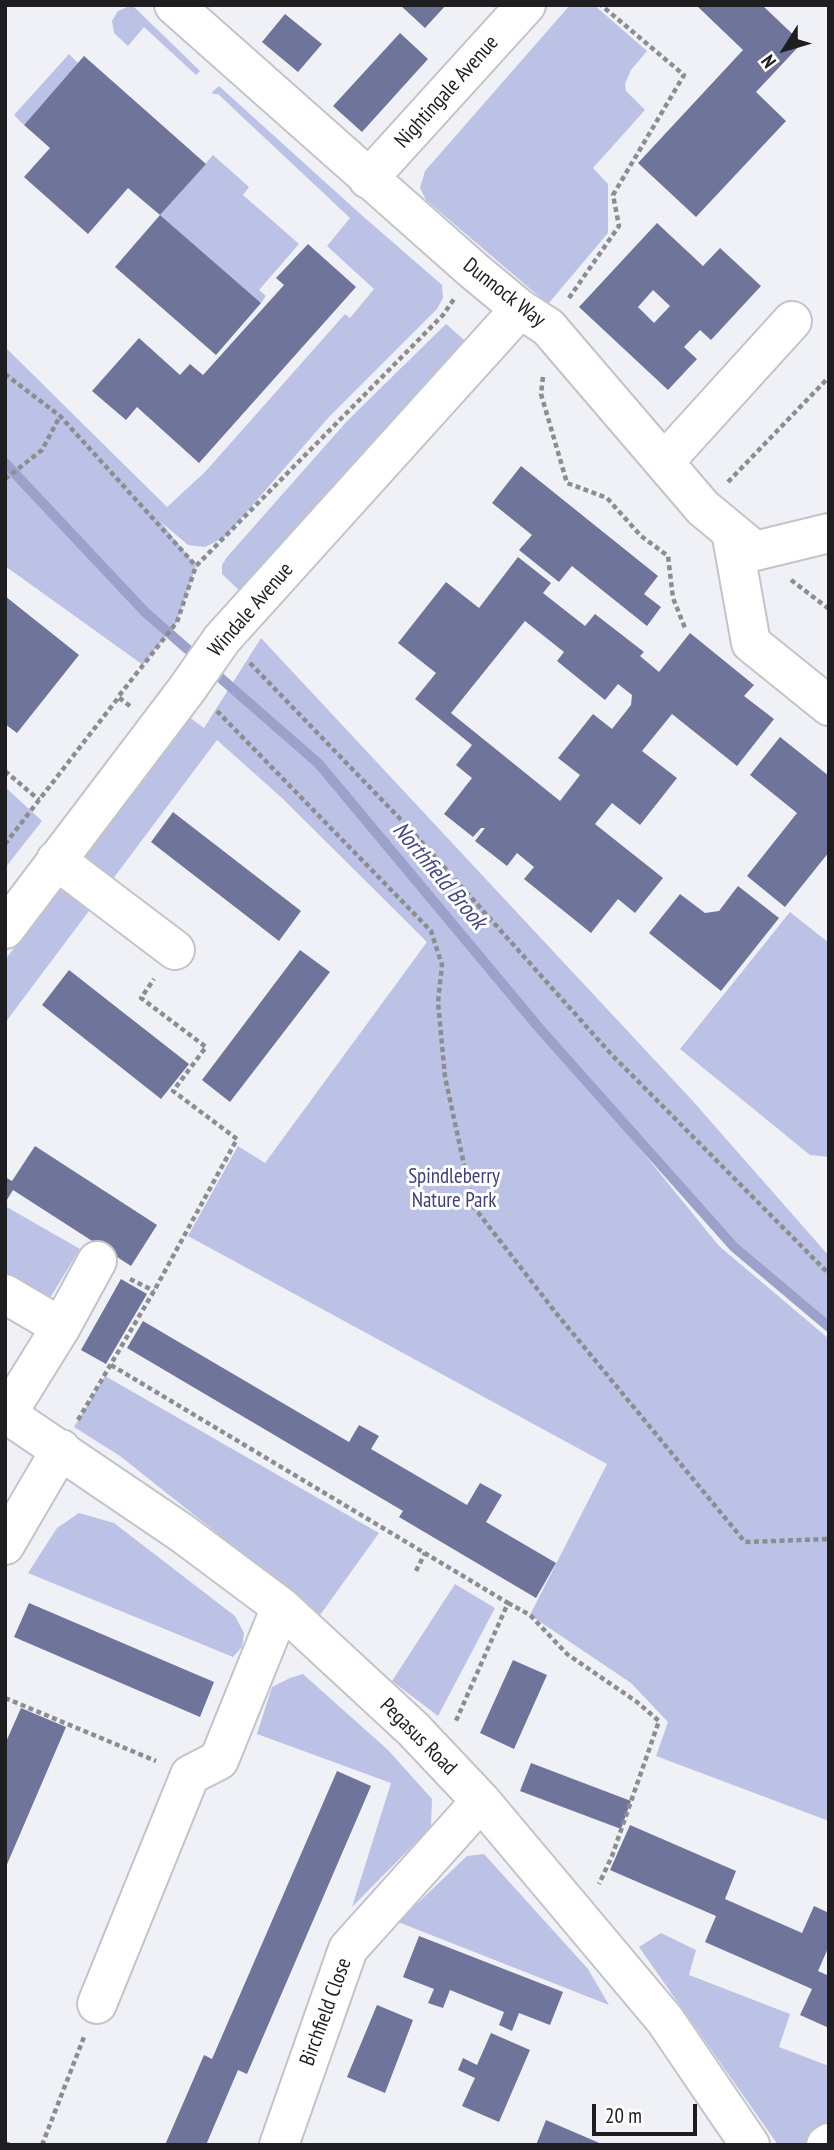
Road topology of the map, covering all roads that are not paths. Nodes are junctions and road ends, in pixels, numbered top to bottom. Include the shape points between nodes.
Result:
1 (174, 5) edge
2 (526, 5) edge
3 (368, 179) junction
4 (534, 318) junction
5 (792, 321) dead end
6 (664, 462) junction
7 (717, 519) junction
8 (829, 533) edge
9 (829, 706) edge
10 (56, 860) junction
11 (5, 929) edge
12 (175, 950) road end
13 (97, 1261) dead end
14 (5, 1294) edge
15 (61, 1327) junction
16 (6, 1413) edge
17 (61, 1449) junction
18 (5, 1545) edge
19 (281, 1607) junction
20 (481, 1801) junction
21 (97, 2004) road end
22 (279, 2145) edge
23 (750, 2145) edge

1 - 3 street, Dunnock Way
2 - 3 street, Nightingale Avenue
3 - 4 street, Dunnock Way
4 - 6 street, Dunnock Way
4 - 10 street, Windale Avenue via 219,644
5 - 6 street
6 - 7 street, Dunnock Way
7 - 8 street, Dunnock Way via 755,551
7 - 9 street via 751,643
10 - 11 street, Windale Avenue
10 - 12 street
13 - 15 street
14 - 15 street
15 - 16 street
16 - 17 street, Pegasus Road
17 - 18 street
17 - 19 street, Pegasus Road
19 - 20 street, Pegasus Road via 413,1729
19 - 21 street via 219,1760 190,1775
20 - 22 street, Birchfield Close via 348,1949
20 - 23 street, Pegasus Road via 665,2020

